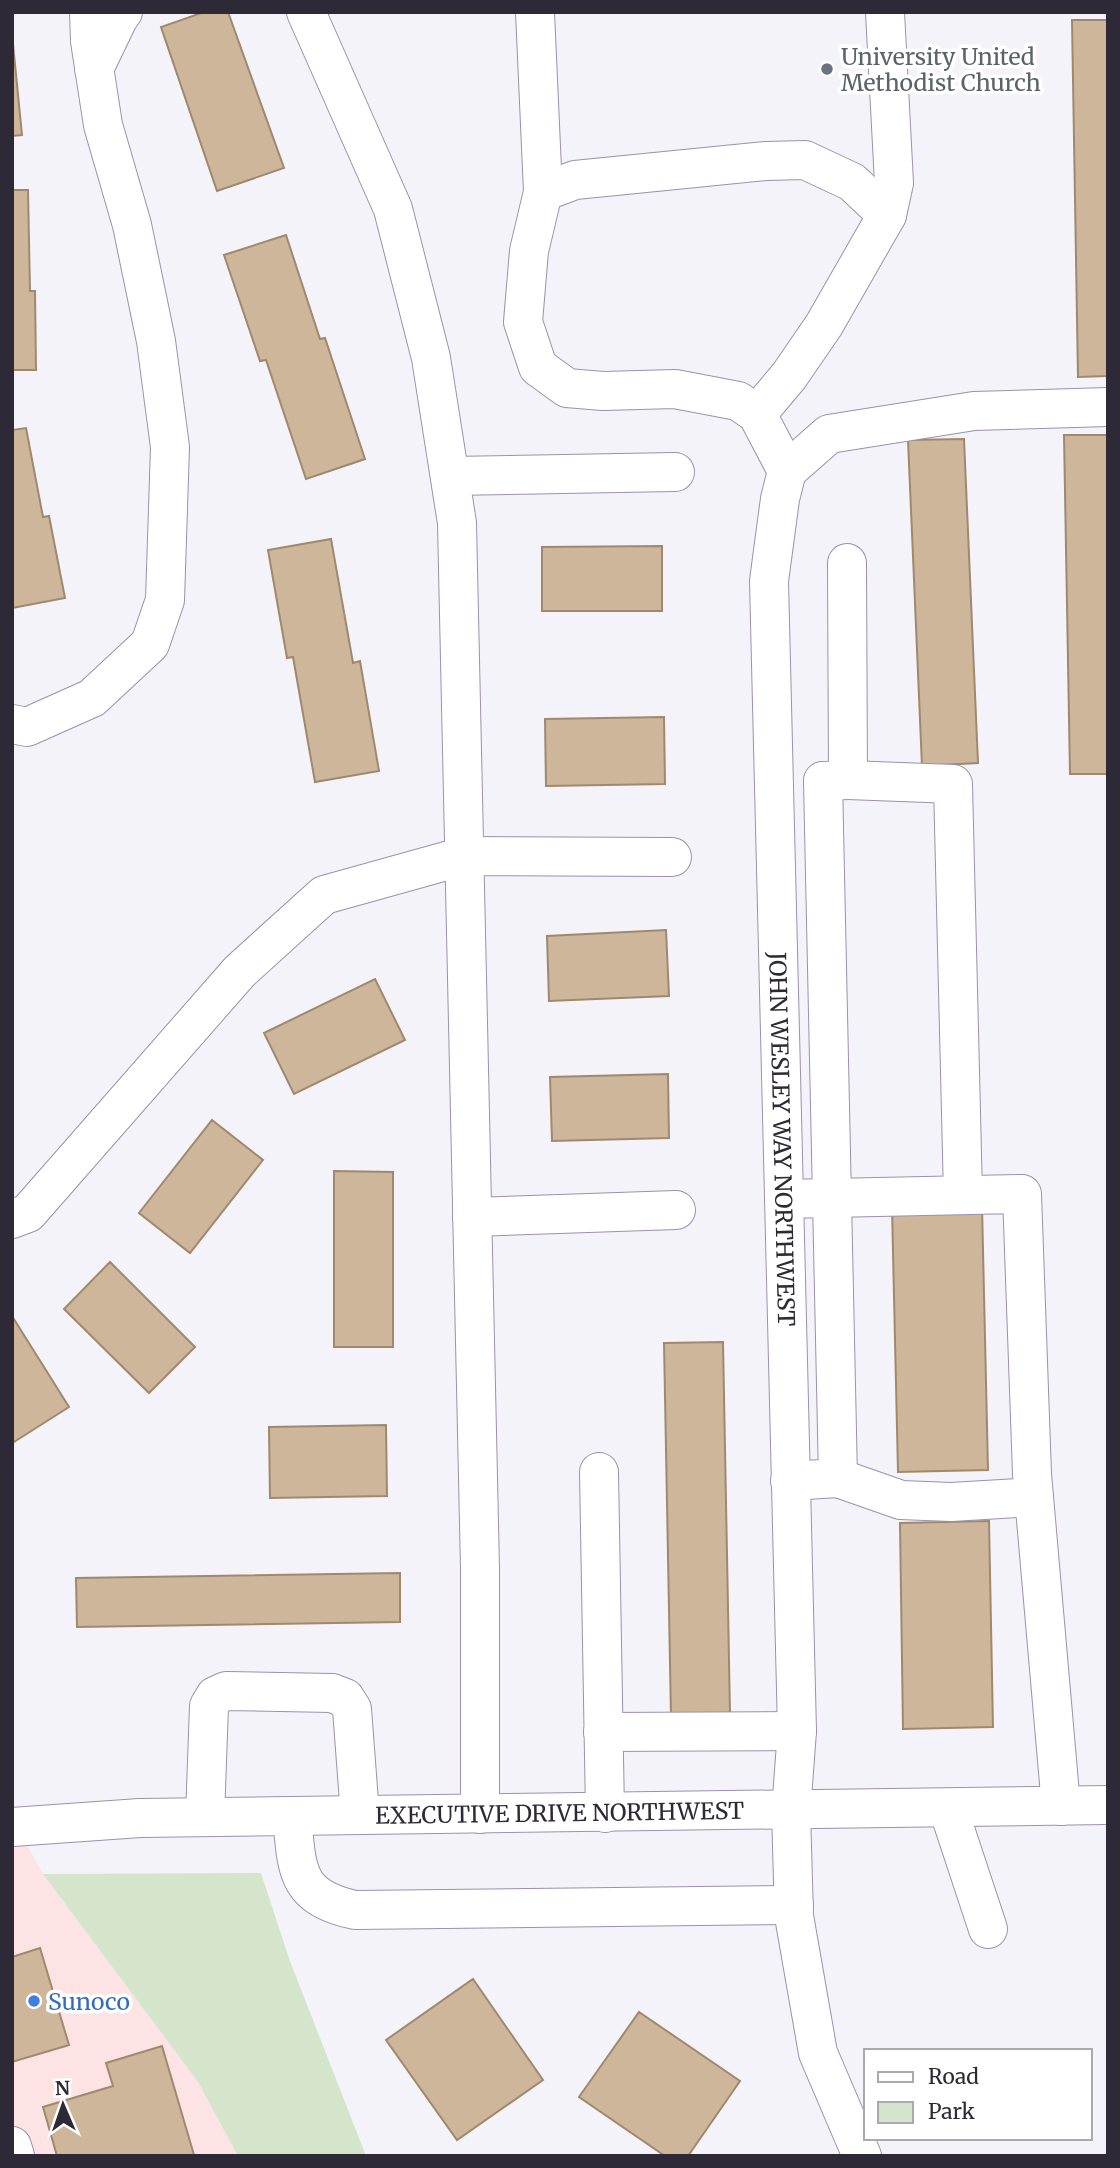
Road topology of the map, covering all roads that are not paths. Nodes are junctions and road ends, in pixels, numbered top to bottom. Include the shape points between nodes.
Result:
1 (89, 12) edge
2 (123, 12) edge
3 (306, 12) edge
4 (535, 12) edge
5 (885, 12) edge
6 (94, 69) junction
7 (543, 192) junction
8 (887, 215) junction
9 (1108, 407) edge
10 (757, 414) junction
11 (787, 471) junction
12 (675, 472) dead end
13 (451, 476) junction
14 (847, 563) dead end
15 (12, 724) edge
16 (836, 780) junction
17 (775, 781) junction
18 (464, 856) junction
19 (672, 857) dead end
20 (963, 1195) junction
21 (833, 1197) junction
22 (784, 1199) junction
23 (676, 1210) dead end
24 (472, 1217) junction
25 (12, 1219) edge
26 (599, 1472) dead end
27 (838, 1478) junction
28 (790, 1480) junction
29 (1034, 1497) junction
30 (797, 1731) junction
31 (603, 1732) junction
32 (1061, 1805) junction
33 (1108, 1805) edge
34 (948, 1808) junction
35 (791, 1811) junction
36 (605, 1813) junction
37 (480, 1814) junction
38 (360, 1815) junction
39 (292, 1816) junction
40 (205, 1817) junction
41 (12, 1827) edge
42 (794, 1905) junction
43 (988, 1929) dead end
44 (12, 2146) edge
45 (15, 2156) edge
46 (862, 2156) edge

1 - 6 street
2 - 6 street
3 - 13 street via 393,209 431,358
4 - 7 street
5 - 8 street via 894,183
6 - 15 street via 103,125 132,225 156,341 170,447 165,600 149,644 92,698 27,727
7 - 8 street via 576,180 805,160 852,182
7 - 10 street via 529,251 523,322 538,367 567,388 676,390 738,401
8 - 10 street via 824,325
9 - 11 street via 974,411 829,434
10 - 11 street
11 - 17 street, JOHN WESLEY WAY NORTHWEST via 769,581
12 - 13 street
13 - 18 street via 457,523
14 - 16 street
16 - 17 street
16 - 20 street via 953,784
16 - 21 street
17 - 22 street, JOHN WESLEY WAY NORTHWEST
18 - 19 street
18 - 24 street
18 - 25 street via 324,895 240,971 28,1213
20 - 21 street
20 - 29 street via 1022,1194
21 - 22 street
21 - 27 street
22 - 28 street, JOHN WESLEY WAY NORTHWEST
23 - 24 street
24 - 37 street
26 - 31 street
27 - 28 street
27 - 29 street via 901,1500
28 - 30 street, JOHN WESLEY WAY NORTHWEST
29 - 32 street
30 - 31 street
30 - 35 street, JOHN WESLEY WAY NORTHWEST
31 - 36 street
32 - 33 street, EXECUTIVE DRIVE NORTHWEST
32 - 34 street, EXECUTIVE DRIVE NORTHWEST
34 - 35 street, EXECUTIVE DRIVE NORTHWEST
34 - 43 street
35 - 36 street, EXECUTIVE DRIVE NORTHWEST
35 - 42 street, JOHN WESLEY WAY NORTHWEST
36 - 37 street, EXECUTIVE DRIVE NORTHWEST
37 - 38 street, EXECUTIVE DRIVE NORTHWEST
38 - 39 street, EXECUTIVE DRIVE NORTHWEST
38 - 40 street via 352,1709 345,1698 332,1693 226,1691 215,1696 209,1706
39 - 40 street, EXECUTIVE DRIVE NORTHWEST
39 - 42 street via 302,1878 316,1895 355,1910
40 - 41 street, EXECUTIVE DRIVE NORTHWEST
42 - 46 street, JOHN WESLEY WAY NORTHWEST via 818,2053
44 - 45 street

